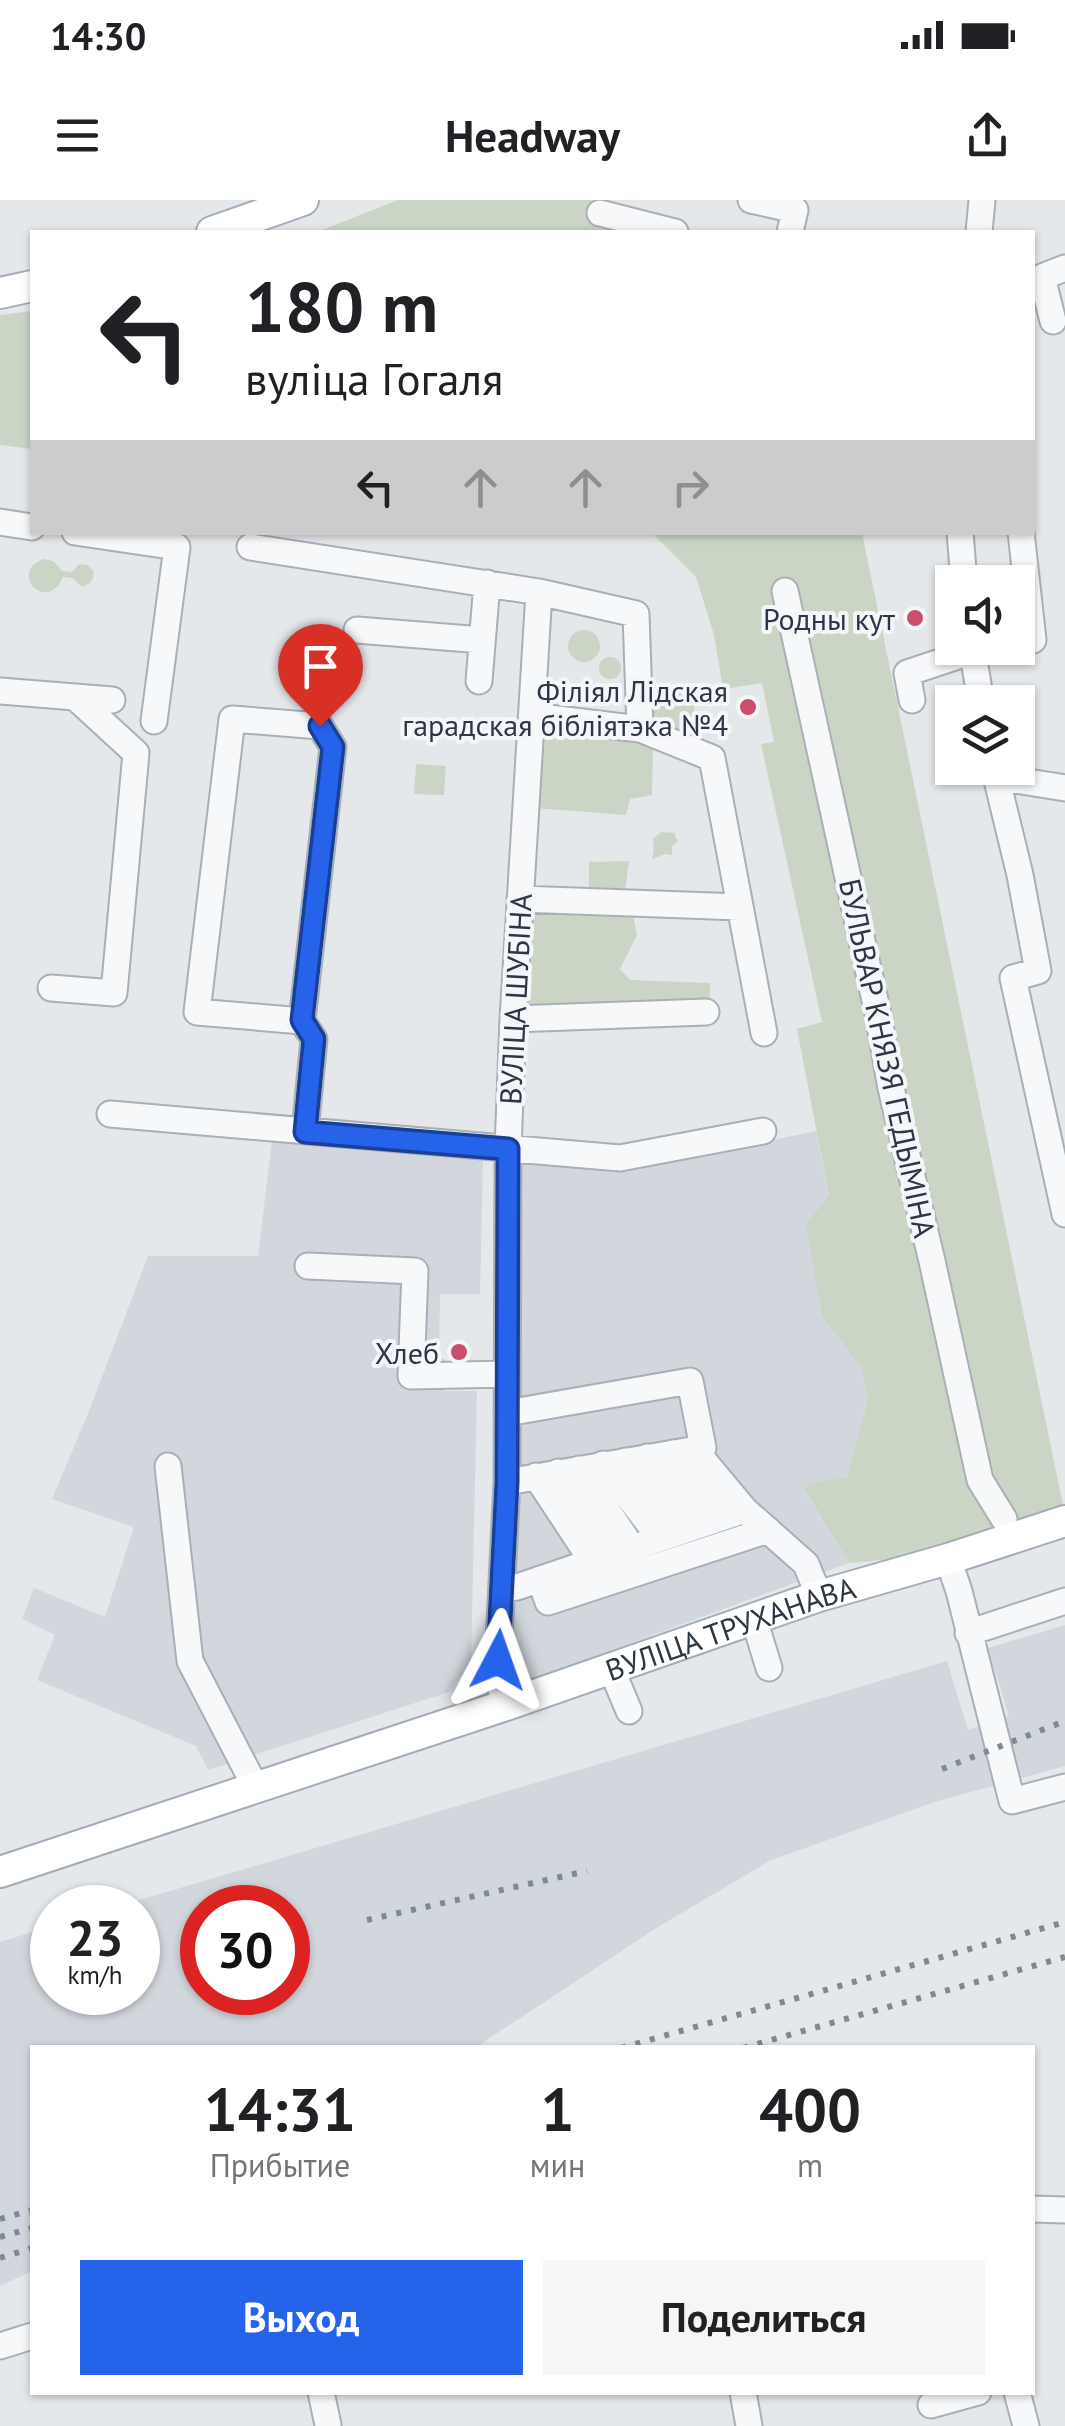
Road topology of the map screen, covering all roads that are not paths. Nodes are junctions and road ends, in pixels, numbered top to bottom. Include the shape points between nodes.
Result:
1 (303, 200) edge
2 (751, 200) edge
3 (982, 200) edge
4 (600, 210) edge
5 (218, 230) edge
6 (667, 230) edge
7 (790, 230) edge
8 (979, 230) edge
9 (1065, 268) edge
10 (30, 286) edge
11 (0, 293) edge
12 (1050, 320) edge
13 (0, 522) edge
14 (30, 526) edge
15 (96, 535) edge
16 (960, 535) edge
17 (1021, 535) edge
18 (250, 547) dead end
19 (963, 565) edge
20 (1025, 565) edge
21 (487, 583) junction
22 (785, 591) dead end
23 (539, 592) junction
24 (356, 630) dead end
25 (482, 640) junction
26 (935, 663) edge
27 (479, 681) dead end
28 (0, 691) edge
29 (75, 697) junction
30 (112, 700) dead end
31 (912, 700) dead end
32 (532, 716) junction
33 (154, 721) dead end
34 (640, 729) junction
35 (1035, 781) edge
36 (998, 785) edge
37 (1065, 788) edge
38 (520, 899) junction
39 (740, 907) junction
40 (52, 988) dead end
41 (706, 1012) dead end
42 (302, 1020) junction
43 (513, 1020) junction
44 (764, 1033) dead end
45 (110, 1114) dead end
46 (763, 1131) dead end
47 (305, 1132) junction
48 (508, 1149) junction
49 (1065, 1214) edge
50 (308, 1266) dead end
51 (508, 1374) junction
52 (507, 1413) junction
53 (614, 1463) junction
54 (168, 1466) dead end
55 (507, 1482) junction
56 (1004, 1519) dead end
57 (1065, 1521) edge
58 (702, 1524) junction
59 (768, 1530) junction
60 (613, 1554) junction
61 (948, 1559) junction
62 (540, 1579) junction
63 (502, 1590) junction
64 (819, 1596) junction
65 (1065, 1601) edge
66 (754, 1619) junction
67 (968, 1632) junction
68 (611, 1668) junction
69 (768, 1668) dead end
70 (503, 1706) junction
71 (629, 1711) dead end
72 (1065, 1787) edge
73 (256, 1788) junction
74 (0, 1872) edge
75 (1035, 2209) edge
76 (1065, 2210) edge
77 (30, 2337) edge
78 (0, 2346) edge
79 (321, 2395) edge
80 (743, 2395) edge
81 (967, 2395) edge
82 (1018, 2395) edge
83 (931, 2405) dead end
84 (328, 2425) edge
85 (750, 2426) edge
86 (1026, 2426) edge

1 - 5 main road
2 - 7 street via 794,210
3 - 8 street
4 - 6 street
9 - 12 street via 1042,276
10 - 11 main road
13 - 14 street
15 - 33 street via 178,547
16 - 19 street
17 - 20 street
18 - 21 street
21 - 23 street
21 - 25 street
22 - 56 street, БУЛЬВАР КНЯЗЯ ГЕДЫМІНА via 976,1464
23 - 32 street, ВУЛІЦА ШУБІНА
23 - 34 street via 636,614
24 - 25 street
25 - 27 street
26 - 31 street via 907,673
28 - 29 street
29 - 30 street
29 - 40 street via 136,753 114,993
32 - 34 street
32 - 38 street, ВУЛІЦА ШУБІНА
34 - 39 street via 712,758
35 - 37 street
36 - 49 street via 1038,971 1013,978
38 - 39 street
38 - 43 street, ВУЛІЦА ШУБІНА
39 - 44 street
41 - 43 street
42 - 42 street via 197,1012 232,719 320,726 333,747
42 - 47 street via 314,1039
43 - 48 street, ВУЛІЦА ШУБІНА
45 - 47 street
46 - 48 street via 620,1158
47 - 48 street
48 - 51 street, ВУЛІЦА ШУБІНА
50 - 51 street via 415,1271 411,1376
51 - 52 street, ВУЛІЦА ШУБІНА
52 - 53 street via 690,1381 703,1448
52 - 55 street, ВУЛІЦА ШУБІНА
53 - 55 street
53 - 58 street
53 - 58 street
53 - 58 street
53 - 60 street
53 - 60 street
54 - 73 street via 190,1661
55 - 63 street, ВУЛІЦА ШУБІНА
57 - 61 main road, ВУЛІЦА ТРУХАНАВА
58 - 59 street
58 - 60 street
59 - 62 street via 548,1602
59 - 64 street via 806,1564
60 - 62 street
61 - 64 main road, ВУЛІЦА ТРУХАНАВА
61 - 67 street
62 - 63 street
63 - 70 street, ВУЛІЦА ШУБІНА
64 - 66 main road, ВУЛІЦА ТРУХАНАВА
65 - 67 street
66 - 68 main road, ВУЛІЦА ТРУХАНАВА
66 - 69 street
67 - 72 street via 1012,1801
68 - 70 main road, ВУЛІЦА ТРУХАНАВА
68 - 71 street
70 - 73 main road, ВУЛІЦА ТРУХАНАВА
73 - 74 main road, ВУЛІЦА ТРУХАНАВА
75 - 76 street
77 - 78 street
79 - 84 street
80 - 85 street
81 - 83 street
82 - 86 street

